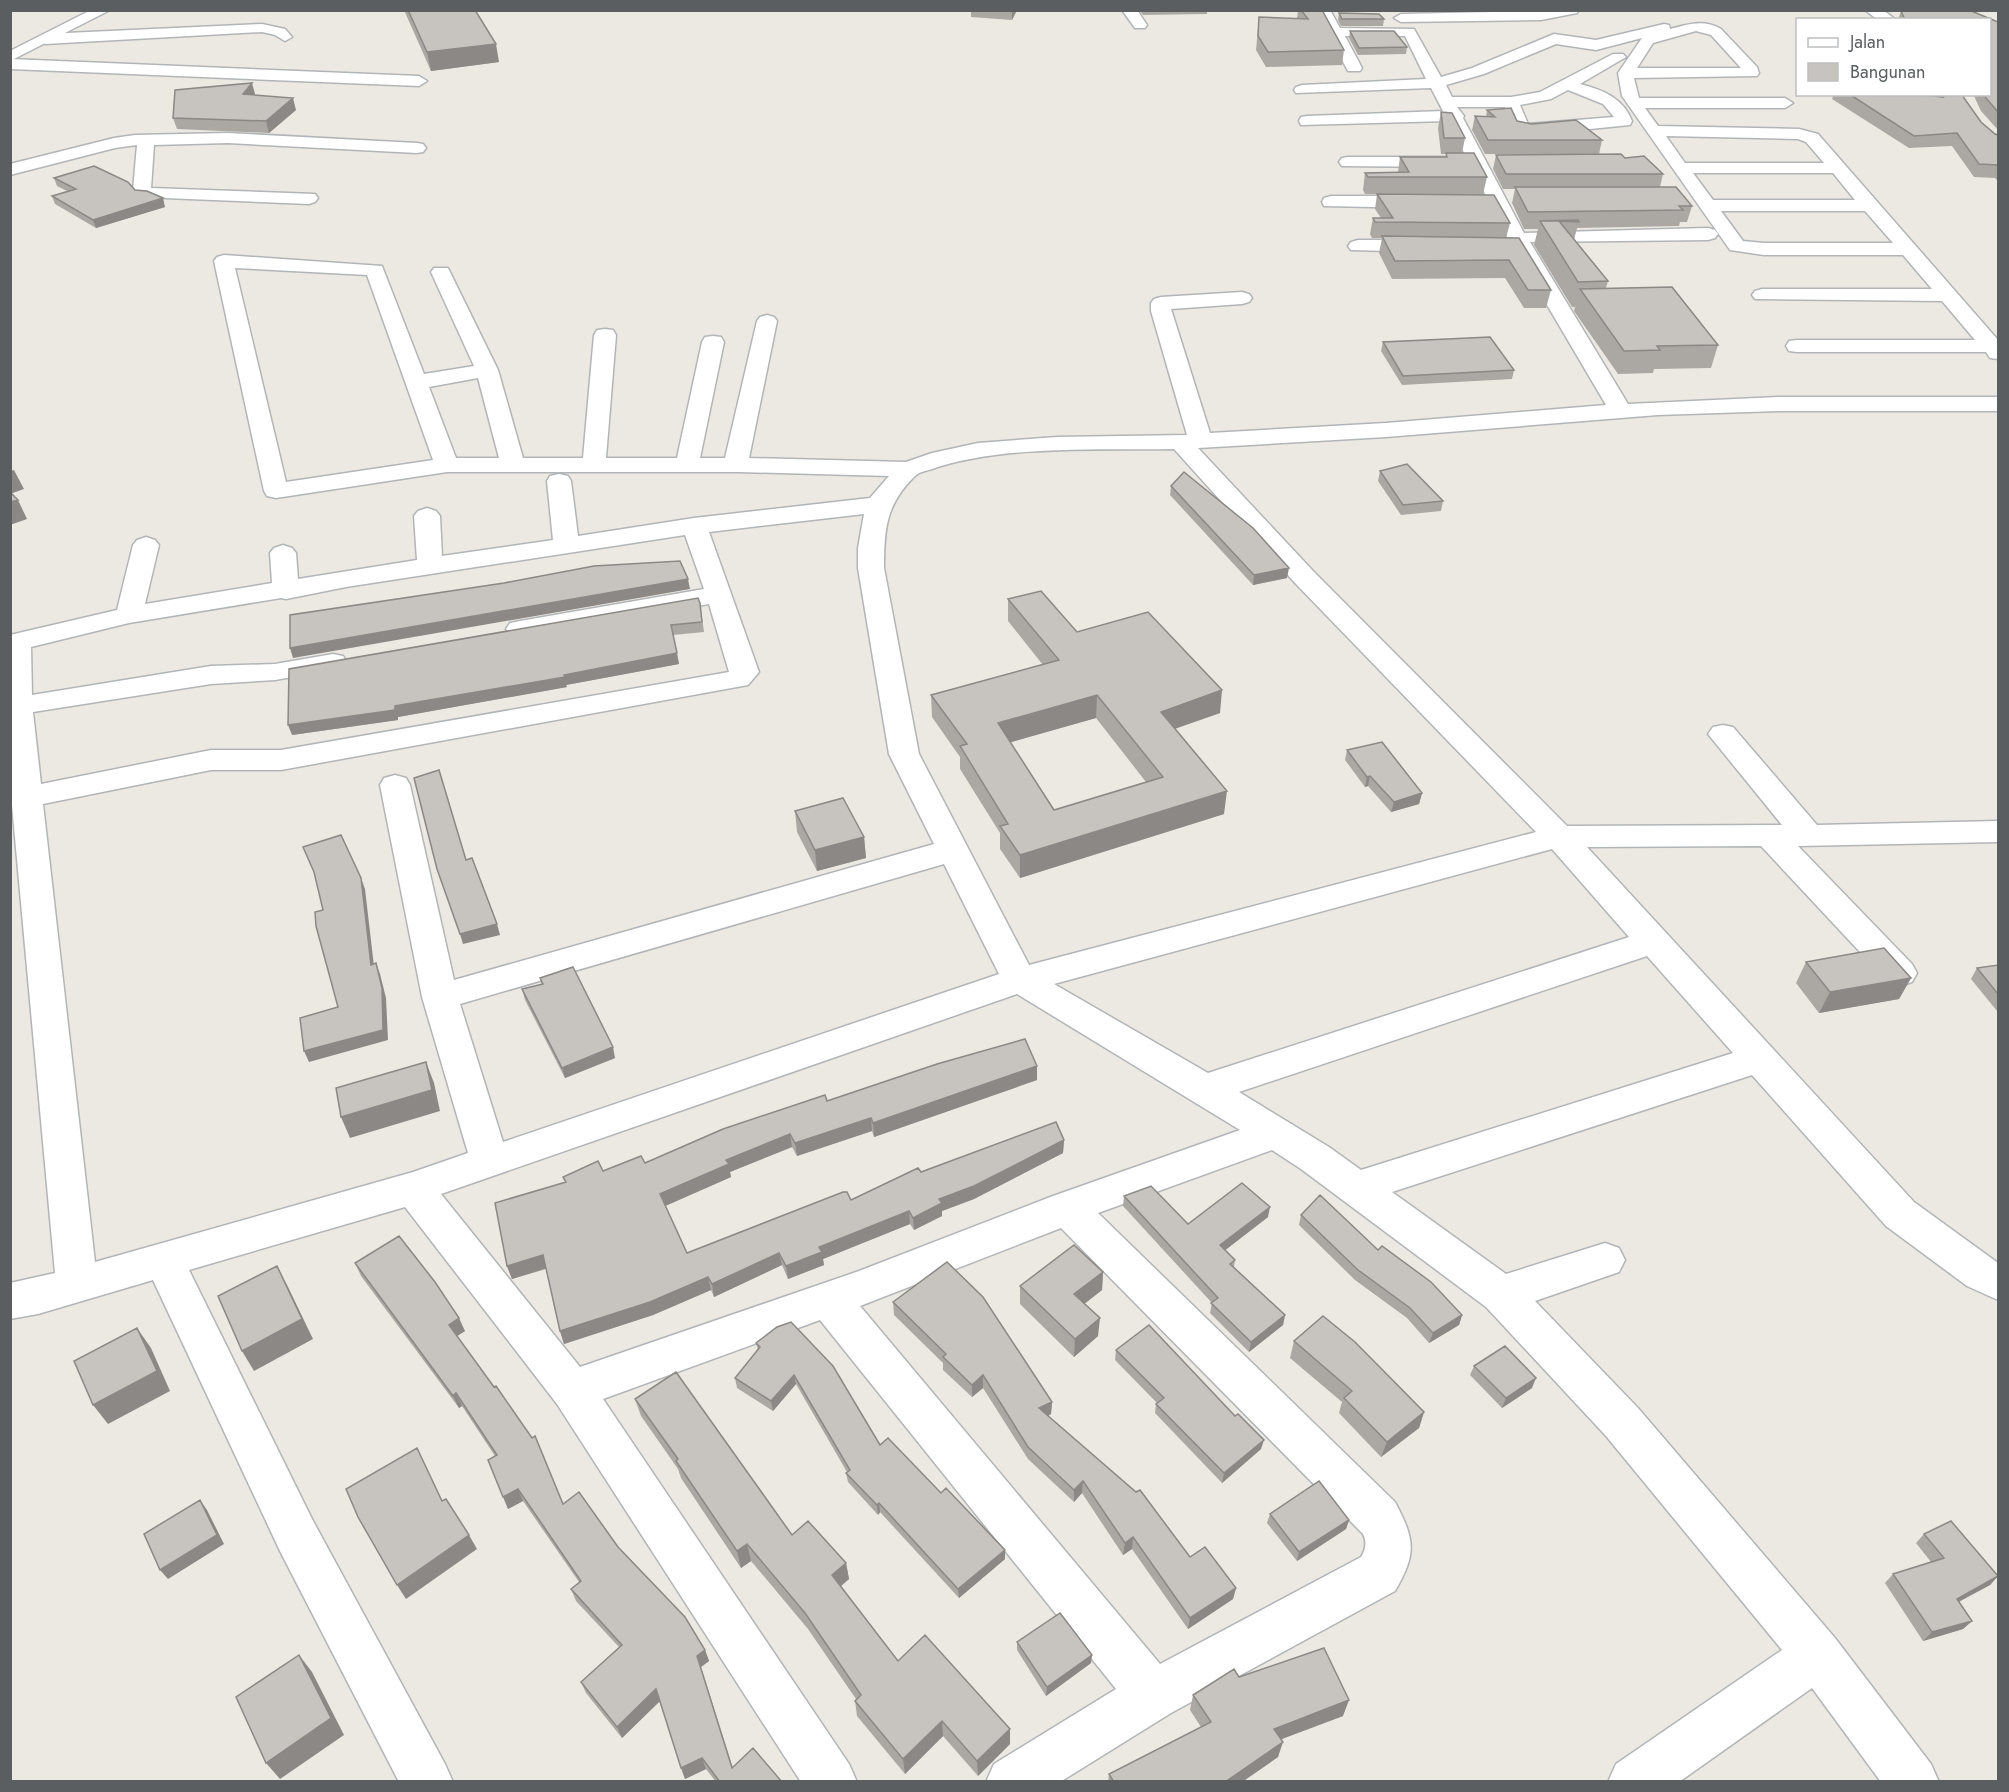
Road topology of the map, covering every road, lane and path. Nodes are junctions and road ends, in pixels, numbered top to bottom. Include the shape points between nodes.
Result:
1 (103, 10) edge
2 (1129, 10) edge
3 (1322, 10) edge
4 (1872, 10) edge
5 (1568, 11) edge
6 (1490, 14) edge
7 (1886, 18) edge
8 (1403, 20) edge
9 (1685, 22) dead end
10 (1140, 26) dead end
11 (1335, 32) junction
12 (285, 37) dead end
13 (45, 39) junction
14 (1643, 46) junction
15 (1686, 47) dead end
16 (1708, 47) dead end
17 (1729, 47) junction
18 (10, 57) edge
19 (1618, 57) dead end
20 (10, 64) edge
21 (1354, 68) dead end
22 (1626, 73) junction
23 (419, 81) dead end
24 (1437, 83) junction
25 (1566, 84) junction
26 (1302, 90) dead end
27 (1594, 93) junction
28 (1545, 96) junction
29 (1511, 102) junction
30 (1633, 103) junction
31 (1785, 103) dead end
32 (1452, 109) junction
33 (1308, 121) dead end
34 (1653, 131) junction
35 (146, 140) junction
36 (417, 148) dead end
37 (1348, 162) dead end
38 (1479, 162) junction
39 (1502, 162) edge
40 (1680, 168) junction
41 (1838, 168) junction
42 (10, 170) edge
43 (1520, 196) edge
44 (309, 198) dead end
45 (1498, 199) junction
46 (1331, 202) dead end
47 (1443, 202) edge
48 (1477, 202) edge
49 (1708, 206) junction
50 (1871, 206) junction
51 (1708, 234) dead end
52 (1520, 242) junction
53 (1358, 246) dead end
54 (1440, 246) edge
55 (1499, 246) edge
56 (1908, 249) junction
57 (441, 272) dead end
58 (1762, 295) dead end
59 (1948, 295) junction
60 (1242, 298) dead end
61 (767, 321) dead end
62 (605, 335) dead end
63 (713, 342) dead end
64 (1797, 345) dead end
65 (1995, 349) edge
66 (487, 370) junction
67 (417, 382) junction
68 (1998, 404) edge
69 (1620, 409) junction
70 (1190, 441) junction
71 (594, 463) junction
72 (447, 465) junction
73 (687, 465) junction
74 (740, 465) junction
75 (513, 466) junction
76 (908, 469) junction
77 (558, 481) dead end
78 (878, 505) junction
79 (427, 516) dead end
80 (693, 526) junction
81 (146, 545) dead end
82 (566, 545) junction
83 (283, 553) dead end
84 (430, 566) junction
85 (286, 591) junction
86 (719, 594) junction
87 (129, 615) junction
88 (494, 633) edge
89 (356, 658) edge
90 (18, 706) junction
91 (1723, 734) dead end
92 (395, 785) dead end
93 (27, 797) junction
94 (1998, 831) edge
95 (1770, 836) junction
96 (1808, 836) junction
97 (1559, 837) junction
98 (953, 850) junction
99 (1654, 941) junction
100 (1900, 974) edge
101 (1020, 980) junction
102 (440, 997) junction
103 (1759, 1059) junction
104 (1204, 1089) junction
105 (1276, 1133) junction
106 (490, 1162) junction
107 (413, 1188) junction
108 (1356, 1188) junction
109 (1067, 1208) junction
110 (164, 1260) junction
111 (1605, 1260) dead end
112 (1998, 1282) edge
113 (77, 1285) junction
114 (1501, 1294) junction
115 (829, 1300) junction
116 (10, 1301) edge
117 (572, 1390) junction
118 (1818, 1655) junction
119 (1153, 1695) junction
120 (427, 1782) edge
121 (831, 1782) edge
122 (1012, 1782) edge
123 (1634, 1782) edge
124 (1913, 1782) edge

1 - 13 street
2 - 10 street
3 - 11 street
4 - 7 street
5 - 6 street via 1541,16
6 - 8 street
8 - 11 street
8 - 24 street
9 - 24 street via 1596,45 1554,39 1478,71
11 - 21 street
12 - 13 street via 262,28
13 - 18 street
14 - 15 street
14 - 17 street via 1648,40 1702,27 1713,30
14 - 22 street
16 - 17 street
17 - 22 street via 1750,73
19 - 25 street
20 - 23 street
22 - 30 street via 1625,86
24 - 26 street
24 - 32 street
25 - 27 street
25 - 28 street
27 - 28 street
27 - 29 street via 1614,104 1624,121 1530,130 1521,128
28 - 29 street
29 - 32 street
30 - 31 street
30 - 34 street
32 - 33 street
32 - 38 street
34 - 40 street
34 - 41 street via 1799,134 1812,138
35 - 36 street via 228,138
35 - 42 street via 123,141
35 - 44 street via 142,187 146,193
37 - 38 street
38 - 39 street
38 - 45 street
40 - 41 street
40 - 49 street
41 - 50 street
43 - 45 street
45 - 48 street
45 - 52 street
46 - 47 street
49 - 50 street
49 - 56 street via 1737,246
50 - 56 street
51 - 52 street
52 - 55 street
52 - 69 street
53 - 54 street
56 - 59 street
57 - 66 street
58 - 59 street
59 - 65 street
60 - 70 street via 1161,303
61 - 74 street via 736,459
62 - 71 street
63 - 73 street
64 - 65 street
66 - 67 street
66 - 75 street
67 - 72 street
67 - 72 street via 375,270 224,261 276,491
68 - 69 street
69 - 70 street via 1386,430
70 - 76 street via 978,450
70 - 97 street via 1305,578
71 - 73 street
71 - 75 street
72 - 75 street
73 - 74 street
74 - 76 street
76 - 78 street
77 - 82 street
78 - 80 street
78 - 98 street via 871,568 904,754
79 - 84 street
80 - 82 street
80 - 86 street
81 - 87 street
82 - 84 street
83 - 85 street
84 - 85 street
85 - 87 street
86 - 88 street
86 - 93 street via 745,672 738,679 281,760 212,760
87 - 90 street via 20,641
89 - 90 street via 275,672 211,675
90 - 93 street
91 - 96 street
92 - 102 street
93 - 113 street
94 - 96 street
95 - 96 street
95 - 97 street
95 - 100 street
97 - 99 street
97 - 101 street
98 - 101 street
98 - 102 street
99 - 103 street
99 - 104 street
101 - 104 street
101 - 106 street
102 - 106 street
103 - 108 street
103 - 112 street via 1900,1214 1981,1274
104 - 105 street
105 - 108 street
105 - 109 street
106 - 107 street
107 - 110 street
107 - 117 street
108 - 114 street
109 - 115 street
109 - 119 street via 1379,1518 1389,1536 1387,1559 1378,1574
110 - 113 street
110 - 120 street via 296,1535
111 - 114 street
113 - 116 street
114 - 118 street via 1622,1422
115 - 117 street
115 - 119 street
117 - 121 street
118 - 123 street
118 - 124 street
119 - 122 street

